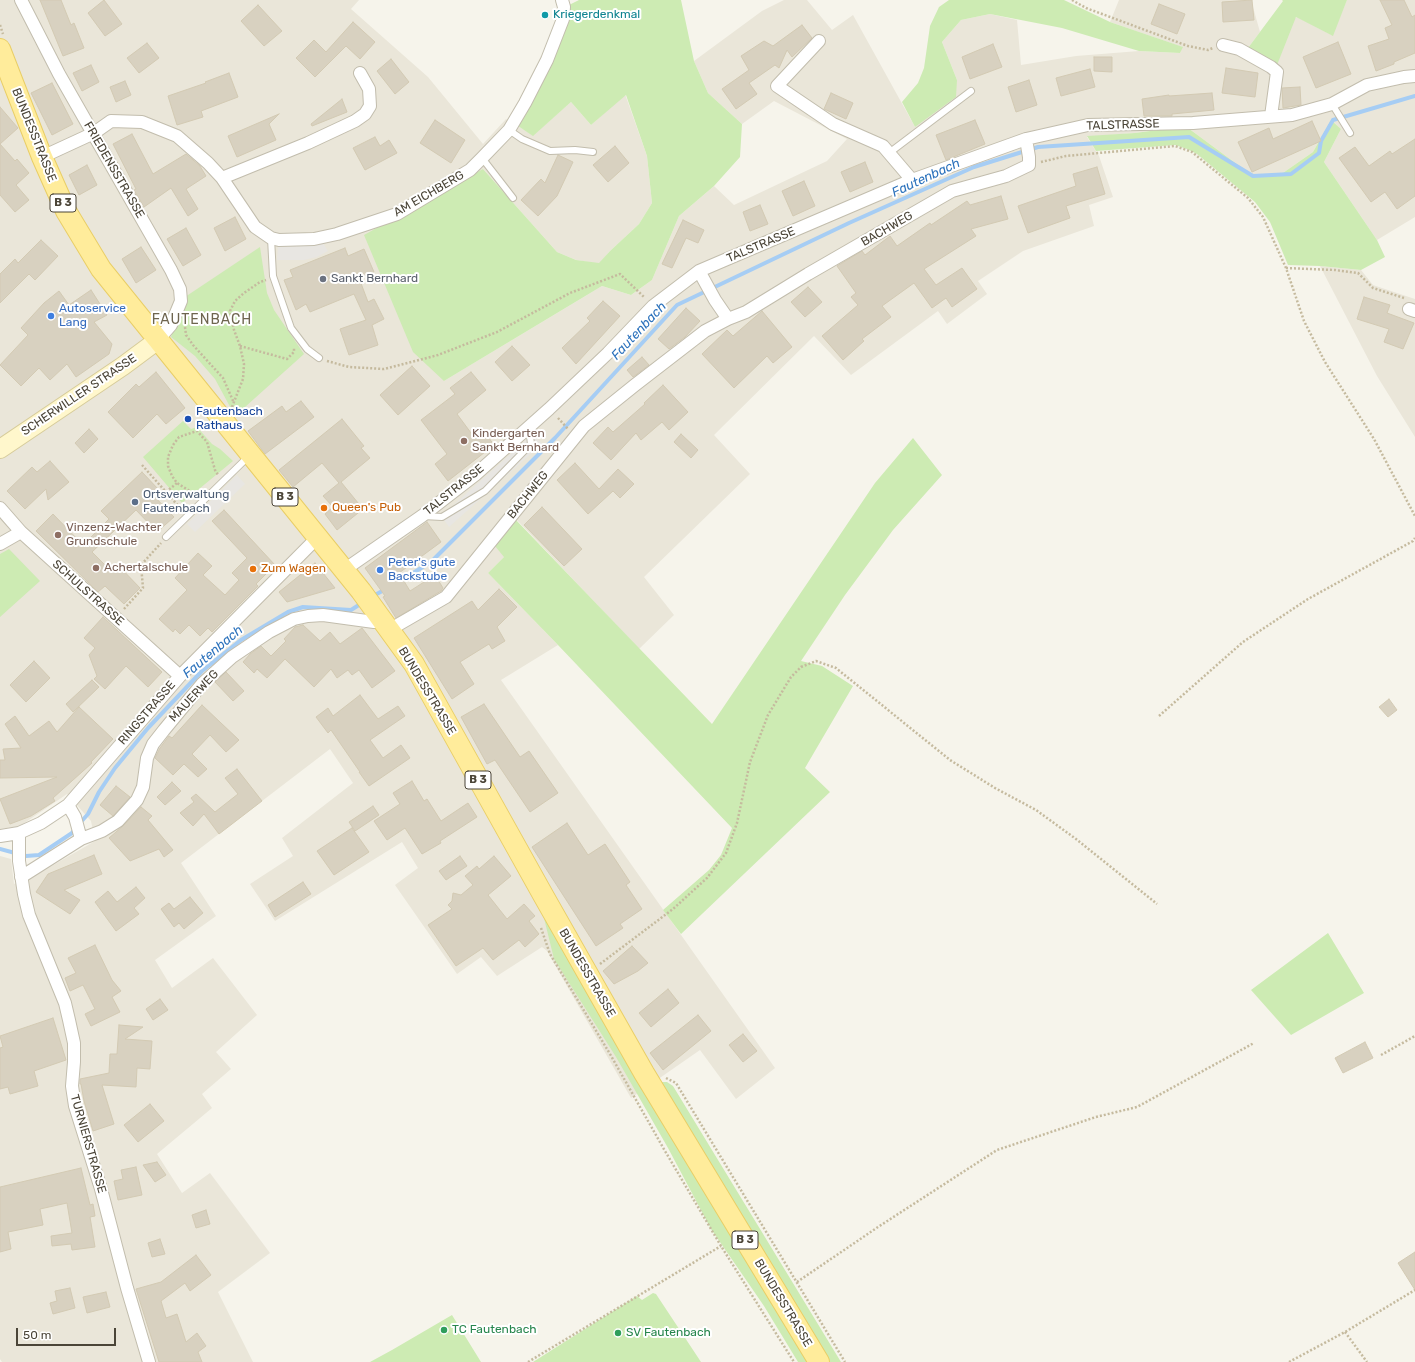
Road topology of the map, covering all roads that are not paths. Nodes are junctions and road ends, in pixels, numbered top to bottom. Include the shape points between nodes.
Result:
1 (21, 0) edge
2 (562, 0) edge
3 (819, 42) dead end
4 (1223, 45) road end
5 (1, 52) edge
6 (360, 72) dead end
7 (1415, 76) edge
8 (971, 91) dead end
9 (1335, 109) junction
10 (1271, 116) junction
11 (508, 130) junction
12 (94, 133) junction
13 (1350, 134) dead end
14 (1026, 139) junction
15 (593, 152) dead end
16 (890, 153) junction
17 (42, 157) junction
18 (482, 158) junction
19 (222, 178) junction
20 (912, 180) junction
21 (514, 198) dead end
22 (271, 238) junction
23 (699, 271) junction
24 (728, 319) junction
25 (158, 340) junction
26 (318, 358) road end
27 (524, 430) junction
28 (0, 449) edge
29 (251, 454) junction
30 (0, 508) edge
31 (422, 516) junction
32 (20, 532) junction
33 (166, 536) road end
34 (319, 539) junction
35 (0, 544) edge
36 (344, 570) junction
37 (375, 611) junction
38 (180, 676) junction
39 (68, 805) junction
40 (80, 835) junction
41 (0, 836) edge
42 (19, 838) junction
43 (21, 877) junction
44 (148, 1362) edge
45 (819, 1362) edge

1 - 12 street, FRIEDENSSTRASSE via 59,74
2 - 11 street, AM EICHBERG via 563,19 547,60
3 - 16 street via 777,86 832,124 883,146
4 - 10 street via 1239,49 1277,72
5 - 17 main road, BUNDESSTRASSE / B 3
6 - 19 street via 369,89 370,106 365,114 308,143
7 - 9 street, TALSTRASSE via 1367,85
8 - 16 lane
9 - 10 street, TALSTRASSE
9 - 13 lane
10 - 14 street, TALSTRASSE via 1193,123 1088,125
11 - 15 lane via 550,151
11 - 18 street, AM EICHBERG
12 - 17 street
12 - 19 street via 112,121 142,122 177,136
12 - 25 street, FRIEDENSSTRASSE via 180,289 181,301 171,325
14 - 20 street, TALSTRASSE
14 - 24 street, BACHWEG via 1029,161 1006,176 952,191 746,312
16 - 20 street
17 - 25 main road, BUNDESSTRASSE / B 3 via 66,211 102,269
18 - 21 lane
18 - 22 street, AM EICHBERG via 470,170 397,214 314,239
19 - 22 street via 255,227
20 - 23 street, TALSTRASSE
22 - 26 lane via 274,276 291,328 307,349
23 - 24 street via 714,300
23 - 27 street, TALSTRASSE via 653,306 608,353
24 - 37 street, BACHWEG via 705,332 584,426 446,597
25 - 28 street, SCHERWILLER STRASSE
25 - 29 main road, BUNDESSTRASSE / B 3
27 - 31 street, TALSTRASSE via 475,475
27 - 31 lane via 530,436 530,444 485,491 442,517
29 - 33 lane
29 - 34 main road, BUNDESSTRASSE / B 3
30 - 32 street, SCHULSTRASSE
31 - 36 street, TALSTRASSE
32 - 35 street
32 - 38 street, SCHULSTRASSE
34 - 36 main road, BUNDESSTRASSE / B 3
34 - 38 street, RINGSTRASSE via 311,544
36 - 37 main road, BUNDESSTRASSE / B 3
37 - 40 street, MAUERWEG via 374,622 323,615 294,619 232,657 202,684 152,744 147,758 143,787 137,800 118,821 102,831
37 - 45 main road, BUNDESSTRASSE / B 3 via 414,664 644,1073
38 - 39 street, RINGSTRASSE
39 - 40 street via 75,817
39 - 42 street, RINGSTRASSE
40 - 43 street, MAUERWEG
41 - 42 street, RINGSTRASSE
42 - 43 street, TURNIERSTRASSE
43 - 44 street, TURNIERSTRASSE via 29,914 70,1020 74,1043 72,1086 75,1106 101,1189

